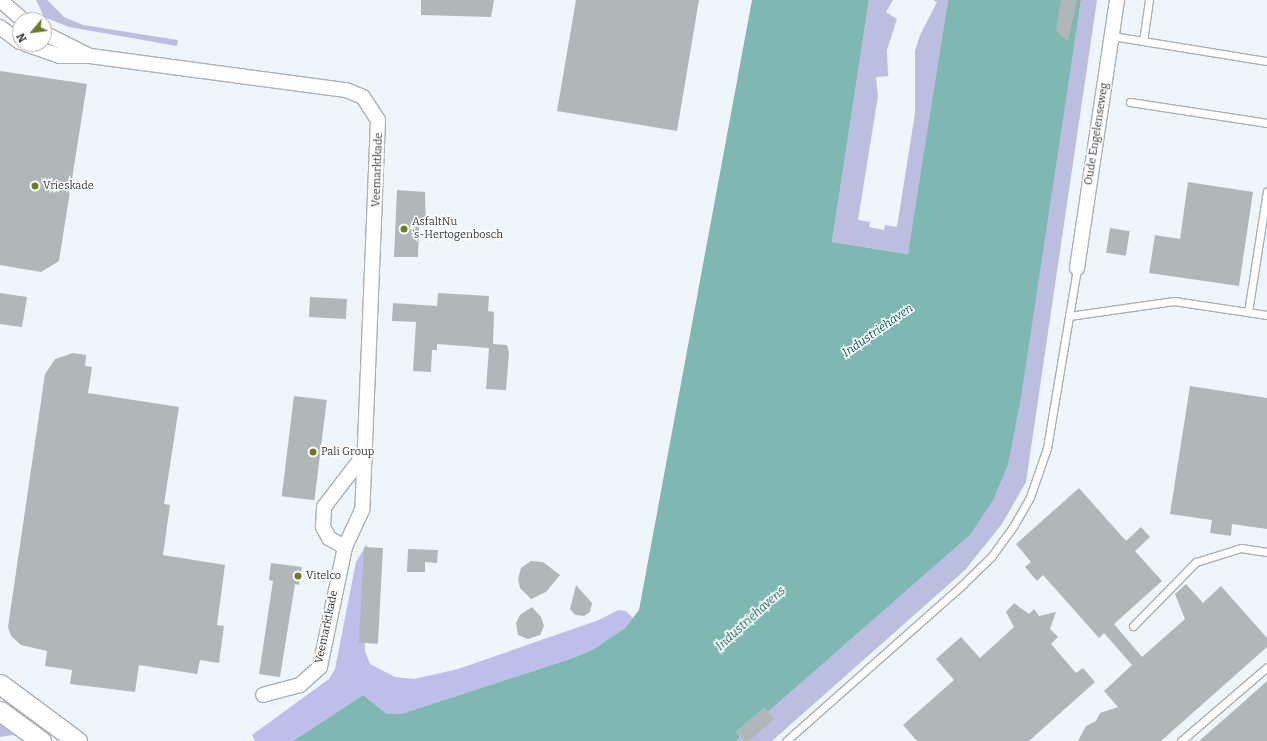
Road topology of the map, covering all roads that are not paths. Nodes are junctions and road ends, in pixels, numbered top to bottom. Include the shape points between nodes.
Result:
1 (0, 0) edge
2 (1117, 0) edge
3 (1149, 0) edge
4 (14, 12) edge
5 (0, 27) edge
6 (12, 36) edge
7 (1112, 36) junction
8 (52, 37) edge
9 (1143, 40) junction
10 (48, 52) edge
11 (90, 56) junction
12 (1267, 61) edge
13 (1130, 102) dead end
14 (1267, 123) edge
15 (1267, 191) edge
16 (1077, 268) joint
17 (1248, 312) junction
18 (1069, 316) junction
19 (1267, 316) edge
20 (366, 452) junction
21 (345, 547) junction
22 (1267, 552) edge
23 (1133, 626) dead end
24 (1267, 667) edge
25 (0, 684) edge
26 (263, 695) dead end
27 (0, 711) edge
28 (41, 741) edge
29 (77, 741) edge
30 (786, 741) edge
31 (1181, 741) edge

1 - 4 street
2 - 7 street, Oude Engelenseweg
3 - 9 lane
5 - 6 street
7 - 9 lane
7 - 16 street, Oude Engelenseweg
8 - 11 street, Veemarktkade
9 - 12 lane
10 - 11 street, Veemarktkade via 59,56
11 - 20 street, Veemarktkade via 346,90 362,97 372,108 380,130
13 - 14 lane
15 - 17 lane
16 - 18 lane
17 - 18 lane via 1174,300
17 - 19 lane
18 - 30 lane via 1047,448 1030,498 1014,525 991,557 961,586
20 - 21 street, Veemarktkade via 362,510
20 - 21 street via 324,506 323,527 329,538
21 - 26 street, Veemarktkade via 320,667 300,686
22 - 23 lane via 1241,548 1196,562
24 - 31 lane
25 - 29 main road
27 - 28 main road

